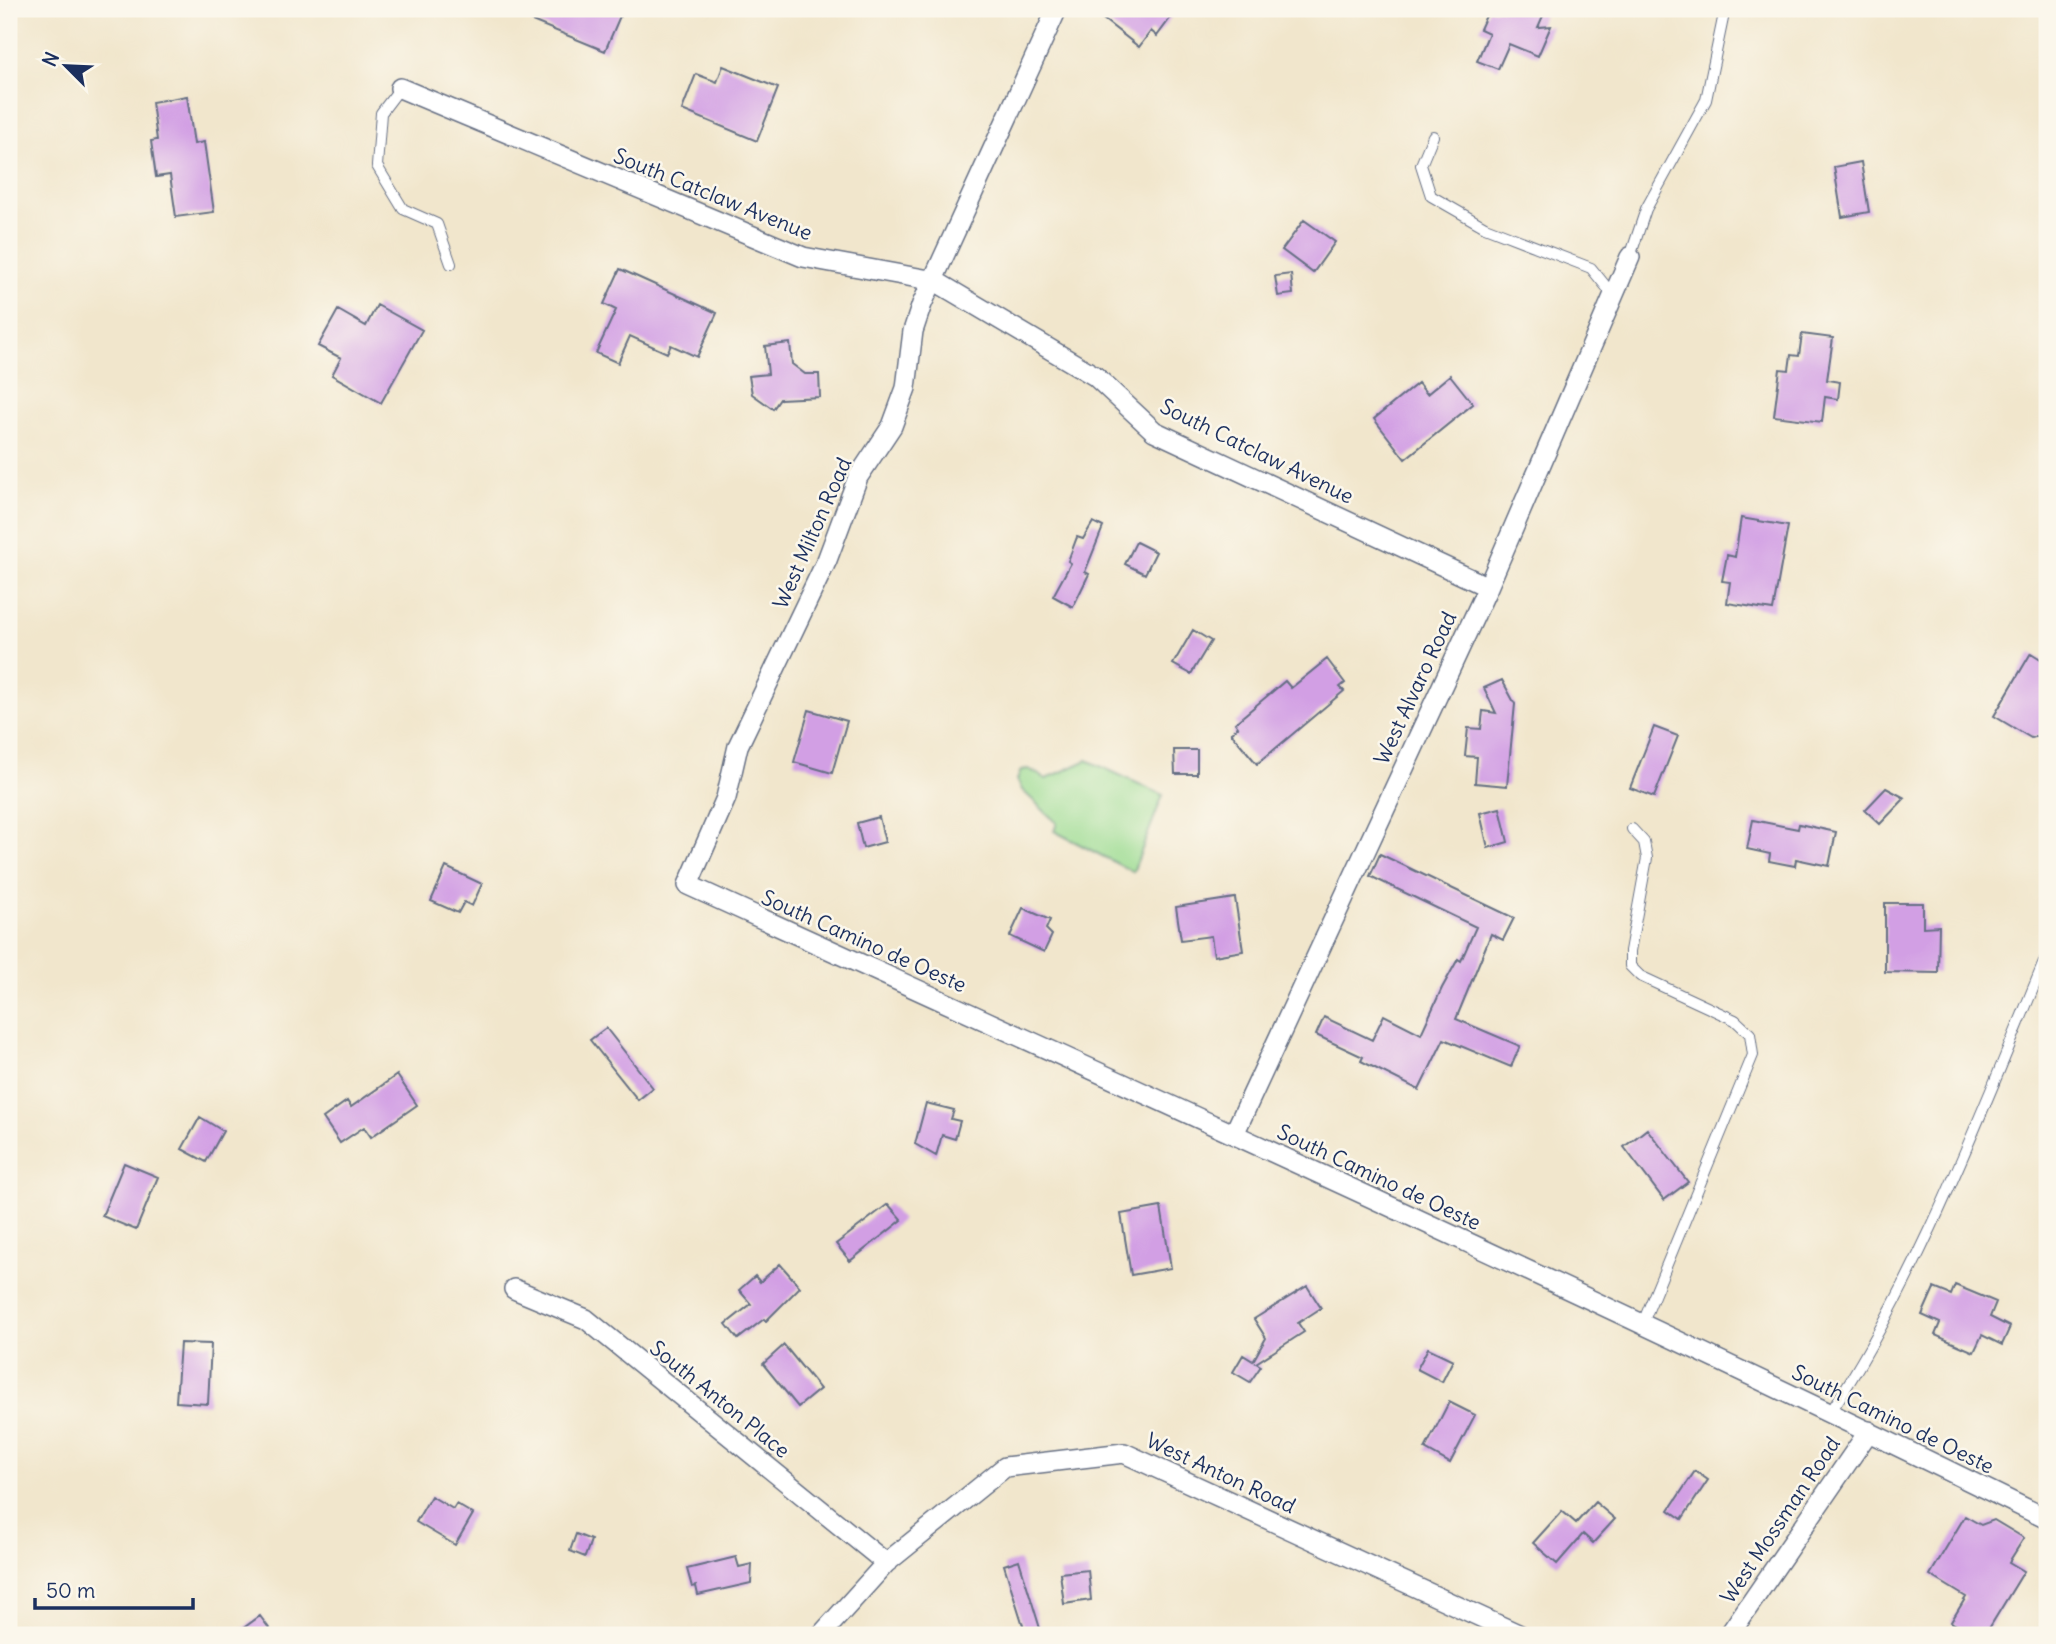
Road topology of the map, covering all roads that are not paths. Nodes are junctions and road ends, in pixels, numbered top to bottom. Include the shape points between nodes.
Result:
1 (1058, 9) edge
2 (1725, 9) edge
3 (400, 88) joint
4 (1433, 136) dead end
5 (1630, 257) joint
6 (451, 264) dead end
7 (935, 281) junction
8 (1614, 295) junction
9 (1488, 587) junction
10 (1632, 829) dead end
11 (688, 886) joint
12 (2047, 955) edge
13 (1234, 1134) junction
14 (514, 1289) dead end
15 (1642, 1325) junction
16 (1829, 1413) junction
17 (1869, 1431) junction
18 (2047, 1519) edge
19 (886, 1563) junction
20 (821, 1635) edge
21 (1520, 1635) edge
22 (1729, 1635) edge

1 - 7 street, West Milton Road
2 - 5 lane via 1706,100 1646,209
3 - 6 lane via 381,113 377,166 403,209 437,224
3 - 7 street, South Catclaw Avenue via 803,257
4 - 8 lane via 1422,165 1432,196 1485,227 1591,268
5 - 8 street, West Alvaro Road
7 - 9 street, South Catclaw Avenue via 1095,376 1154,431
7 - 11 street, West Milton Road via 913,331 906,387 892,426 858,477 827,560 738,746 726,798
8 - 9 street, West Alvaro Road
9 - 13 street, West Alvaro Road
10 - 15 lane via 1644,842 1647,858 1630,966 1640,976 1735,1020 1750,1034 1752,1055
11 - 13 street, South Camino de Oeste
12 - 16 lane via 1928,1231 1868,1354
13 - 15 street, South Camino de Oeste
14 - 19 street, South Anton Place via 586,1319
15 - 16 street, South Camino de Oeste
16 - 17 street, South Camino de Oeste
17 - 18 street, South Camino de Oeste
17 - 22 street, West Mossman Road
19 - 20 street, West Anton Road
19 - 21 street, West Anton Road via 1005,1467 1124,1453

